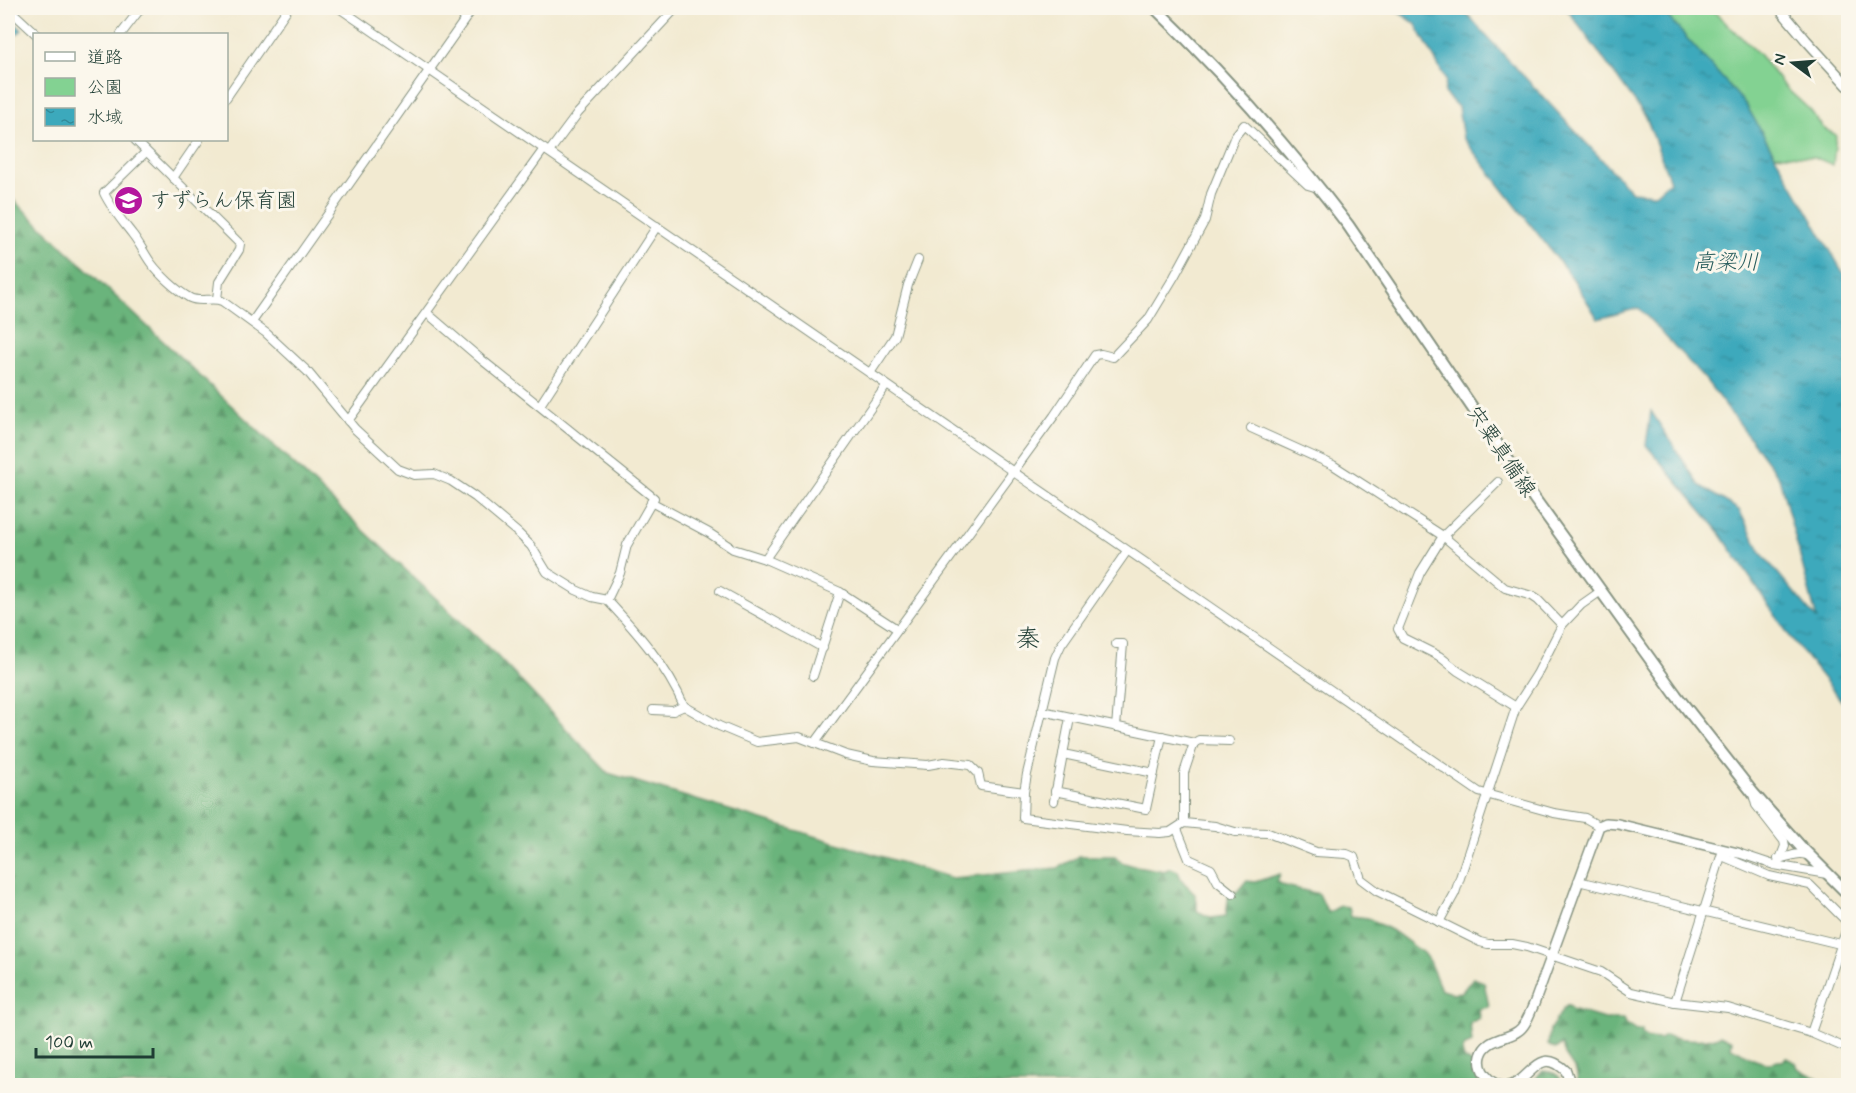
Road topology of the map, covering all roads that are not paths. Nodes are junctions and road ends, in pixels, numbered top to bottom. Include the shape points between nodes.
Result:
1 (141, 8) edge
2 (288, 8) edge
3 (339, 8) edge
4 (473, 8) edge
5 (676, 8) edge
6 (1155, 8) edge
7 (1779, 8) edge
8 (9, 9) edge
9 (35, 33) edge
10 (122, 33) edge
11 (429, 69) junction
12 (1848, 86) edge
13 (228, 95) edge
14 (136, 141) edge
15 (198, 141) edge
16 (547, 150) junction
17 (146, 152) junction
18 (173, 178) junction
19 (1320, 189) junction
20 (657, 226) junction
21 (918, 260) dead end
22 (217, 299) junction
23 (427, 314) junction
24 (252, 322) junction
25 (870, 373) junction
26 (886, 386) junction
27 (540, 405) junction
28 (348, 421) junction
29 (1251, 428) dead end
30 (1012, 471) junction
31 (1498, 482) dead end
32 (651, 502) junction
33 (1443, 536) junction
34 (1127, 551) junction
35 (765, 559) junction
36 (720, 591) dead end
37 (1601, 591) junction
38 (840, 592) junction
39 (607, 600) junction
40 (1562, 624) junction
41 (897, 629) junction
42 (1116, 644) dead end
43 (823, 648) junction
44 (813, 676) dead end
45 (684, 706) junction
46 (1516, 707) junction
47 (653, 710) dead end
48 (1042, 711) junction
49 (1070, 718) junction
50 (1116, 727) junction
51 (1162, 736) junction
52 (1229, 741) dead end
53 (815, 743) junction
54 (1194, 743) junction
55 (1063, 754) junction
56 (1154, 773) junction
57 (1055, 791) junction
58 (1024, 792) junction
59 (1753, 793) junction
60 (1488, 796) junction
61 (1054, 801) dead end
62 (1599, 825) junction
63 (1180, 826) junction
64 (1722, 853) junction
65 (1738, 853) junction
66 (1804, 853) junction
67 (1780, 859) junction
68 (1786, 867) junction
69 (1827, 874) junction
70 (1578, 881) junction
71 (1233, 894) dead end
72 (1848, 894) edge
73 (1704, 912) junction
74 (1439, 922) junction
75 (1848, 924) edge
76 (1844, 945) edge
77 (1551, 955) junction
78 (1675, 1002) junction
79 (1811, 1033) junction
80 (1848, 1049) edge
81 (1571, 1086) edge

1 - 10 street
2 - 13 street
3 - 11 street
4 - 11 street
5 - 16 street
6 - 19 main road, 宍粟真備線 via 1274,131
7 - 12 street
8 - 9 street
11 - 16 street
11 - 24 street
14 - 17 street
15 - 18 street
16 - 20 street
16 - 23 street
17 - 18 street
17 - 22 street via 104,192 108,201 151,263 168,279 191,298
18 - 22 street via 240,244 219,282
19 - 30 street via 1308,185 1244,125 1235,136 1198,232 1148,320 1113,357 1095,355
19 - 37 main road, 宍粟真備線
20 - 25 street
20 - 27 street
21 - 25 street via 896,336
22 - 24 street
23 - 27 street
23 - 28 street
24 - 28 street via 319,383
25 - 26 street
26 - 30 street
26 - 35 street
27 - 32 street via 654,498
28 - 39 street via 398,469 414,475 434,474 475,497 531,546 547,573 576,590
29 - 33 street via 1334,465
30 - 34 street
30 - 41 street
31 - 33 street
32 - 35 street via 733,549
32 - 39 street via 627,545
33 - 40 street via 1504,588 1532,596
33 - 46 street via 1420,573 1399,633
34 - 48 street via 1061,645
34 - 60 street
35 - 38 street
36 - 43 street
37 - 40 street
37 - 59 main road, 宍粟真備線
38 - 41 street
38 - 43 street
39 - 45 street via 652,653
40 - 46 street
41 - 53 street
42 - 50 street via 1123,644
43 - 44 street
45 - 47 street via 673,711
45 - 53 street via 757,742 799,737
46 - 60 street
48 - 49 street
48 - 58 street
49 - 50 street
49 - 55 street
50 - 51 street
51 - 54 street
51 - 56 street
52 - 54 street
53 - 58 street via 873,761 970,765 978,773 981,786
54 - 63 street via 1184,772
55 - 56 street
55 - 57 street
56 - 57 street via 1146,809
57 - 61 street
58 - 63 street via 1023,818 1160,833
59 - 66 main road, 宍粟真備線
59 - 67 street via 1756,805 1784,841
60 - 62 street via 1585,818
60 - 74 street via 1455,893
62 - 64 street via 1618,824
62 - 70 street
63 - 71 street via 1189,859 1210,869
63 - 74 street via 1268,833 1316,852 1347,854 1354,857 1361,879 1368,885
64 - 65 street
64 - 73 street
64 - 75 street via 1768,876 1810,885
65 - 67 street
65 - 68 street
66 - 67 street
66 - 68 street via 1793,866
66 - 69 main road, 宍粟真備線
68 - 69 street
69 - 72 main road, 宍粟真備線
70 - 73 street
70 - 77 street
73 - 76 street
73 - 78 street
74 - 77 street via 1480,942 1512,944
75 - 76 street
76 - 79 street
77 - 78 street via 1600,972 1631,992
77 - 81 street via 1523,1027 1486,1047 1480,1064 1489,1079 1512,1085 1542,1062 1551,1062 1562,1066
78 - 79 street via 1728,1008
79 - 80 street

